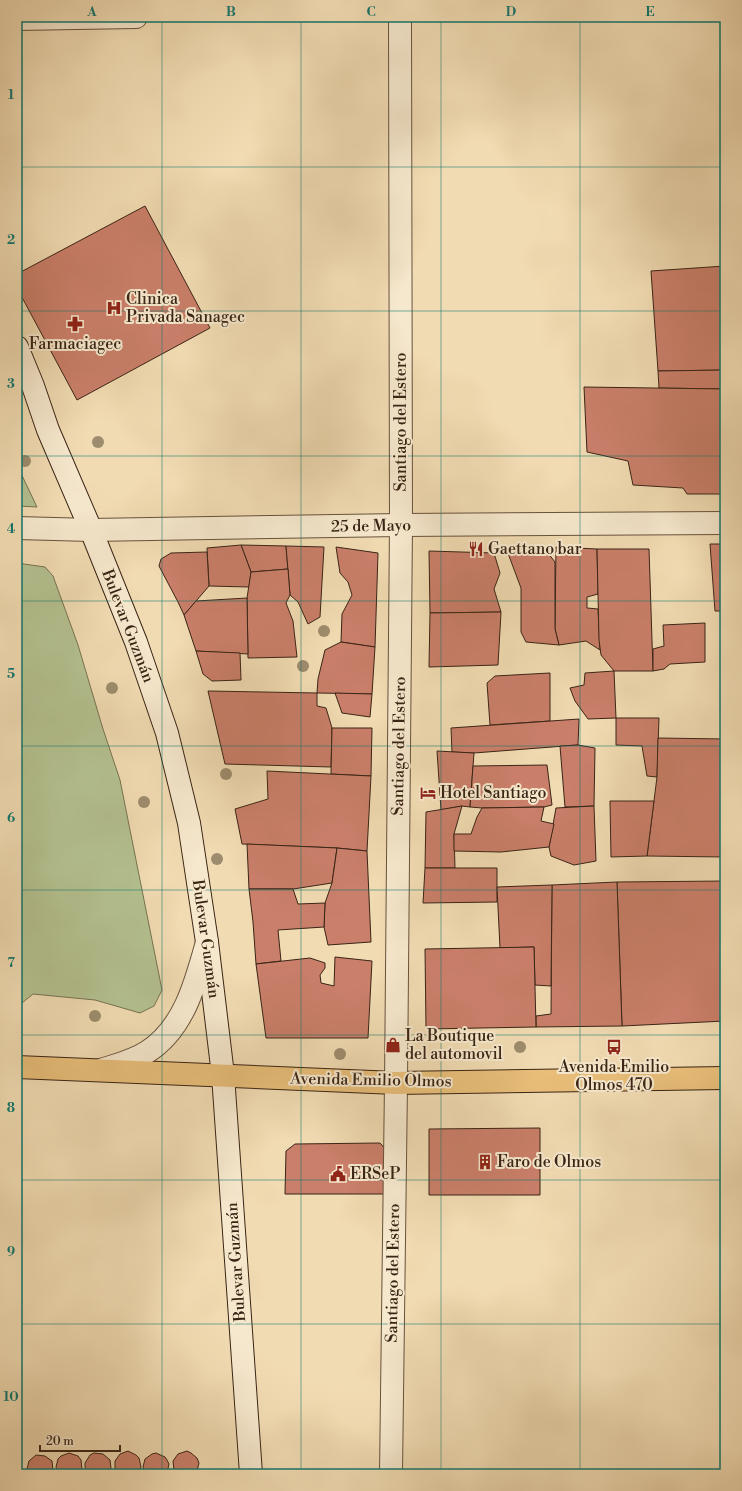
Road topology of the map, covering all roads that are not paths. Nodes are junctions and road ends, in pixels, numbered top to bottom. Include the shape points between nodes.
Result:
1 (136, 17) edge
2 (400, 17) edge
3 (17, 19) edge
4 (17, 347) edge
5 (17, 379) edge
6 (48, 430) junction
7 (725, 523) edge
8 (401, 525) junction
9 (17, 528) edge
10 (91, 530) junction
11 (207, 942) junction
12 (17, 1067) edge
13 (100, 1070) junction
14 (223, 1075) junction
15 (725, 1078) edge
16 (396, 1083) junction
17 (251, 1474) edge
18 (391, 1474) edge

1 - 3 street
2 - 8 street, Santiago del Estero
4 - 6 street, Bulevar Guzmán
5 - 6 street, Bulevar Guzmán
6 - 10 street, Bulevar Guzmán
7 - 8 street, 25 de Mayo
8 - 10 street, 25 de Mayo
8 - 16 street, Santiago del Estero
9 - 10 street, 25 de Mayo
10 - 11 street, Bulevar Guzmán via 136,642 167,733 189,822
11 - 13 street via 188,1000 174,1027 156,1046 145,1053
11 - 14 street, Bulevar Guzmán
12 - 13 main road, Avenida Emilio Olmos
13 - 14 main road, Avenida Emilio Olmos
14 - 16 main road, Avenida Emilio Olmos
14 - 17 street, Bulevar Guzmán
15 - 16 main road, Avenida Emilio Olmos
16 - 18 street, Santiago del Estero

